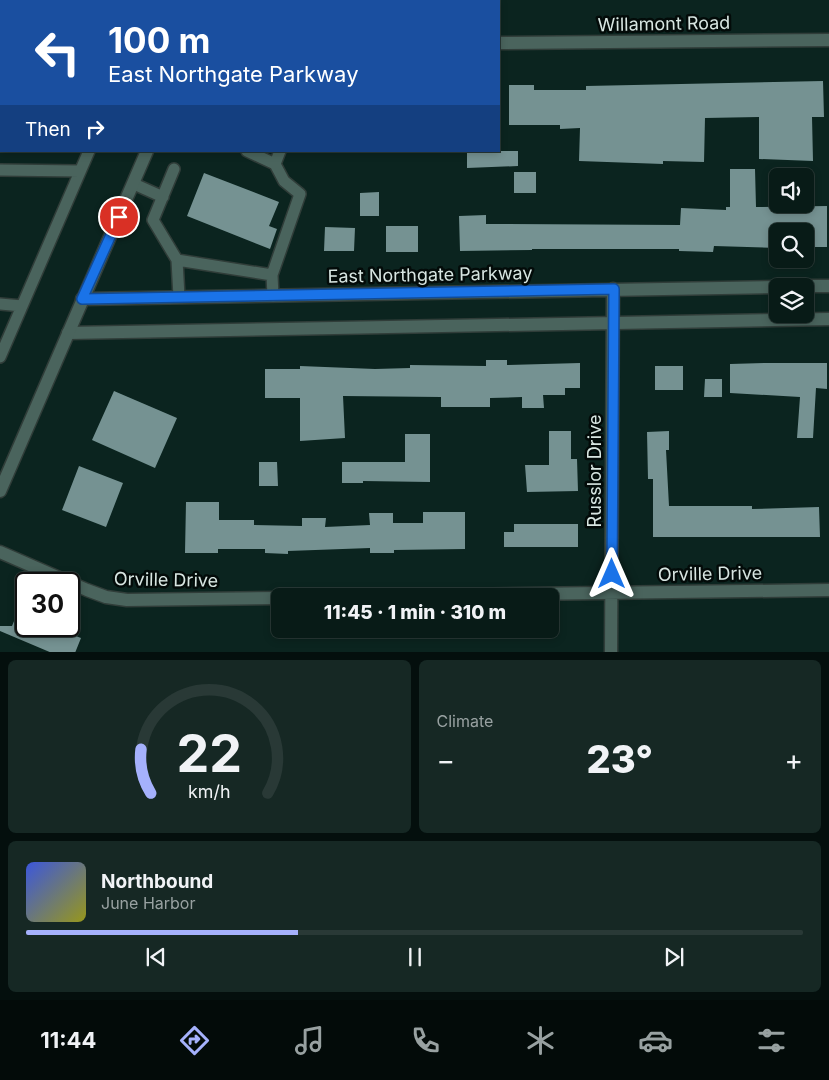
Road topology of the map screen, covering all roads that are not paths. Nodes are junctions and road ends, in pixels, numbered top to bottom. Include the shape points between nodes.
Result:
1 (829, 40) edge
2 (500, 44) edge
3 (89, 152) edge
4 (147, 152) edge
5 (249, 152) edge
6 (280, 152) edge
7 (275, 164) junction
8 (174, 169) dead end
9 (0, 170) edge
10 (80, 171) junction
11 (134, 184) junction
12 (163, 196) junction
13 (177, 260) junction
14 (272, 275) junction
15 (814, 286) edge
16 (829, 286) edge
17 (769, 287) edge
18 (614, 289) junction
19 (273, 296) junction
20 (179, 297) junction
21 (82, 299) junction
22 (0, 304) edge
23 (22, 306) junction
24 (829, 318) edge
25 (613, 322) junction
26 (68, 333) junction
27 (0, 357) edge
28 (0, 491) edge
29 (0, 552) edge
30 (829, 590) edge
31 (612, 593) junction
32 (559, 594) edge
33 (271, 598) edge
34 (611, 652) edge

1 - 2 street, Willamont Road
3 - 10 lane
4 - 11 street
5 - 7 lane
6 - 7 lane
7 - 14 lane via 284,181 300,194
8 - 12 lane
9 - 10 lane
10 - 23 lane
11 - 12 lane
11 - 21 street
12 - 13 lane via 152,220
13 - 14 lane
13 - 20 lane
14 - 19 lane
15 - 16 street
17 - 18 street, East Northgate Parkway
18 - 19 street, East Northgate Parkway
18 - 25 street, Russlor Drive
19 - 20 street, East Northgate Parkway
20 - 21 street, East Northgate Parkway
21 - 26 street
22 - 23 lane
23 - 27 lane
24 - 25 street
25 - 26 street
25 - 31 street, Russlor Drive
26 - 28 street
29 - 33 street, Orville Drive via 106,597 127,600
30 - 31 street, Orville Drive
31 - 32 street, Orville Drive
31 - 34 street, Russlor Drive

